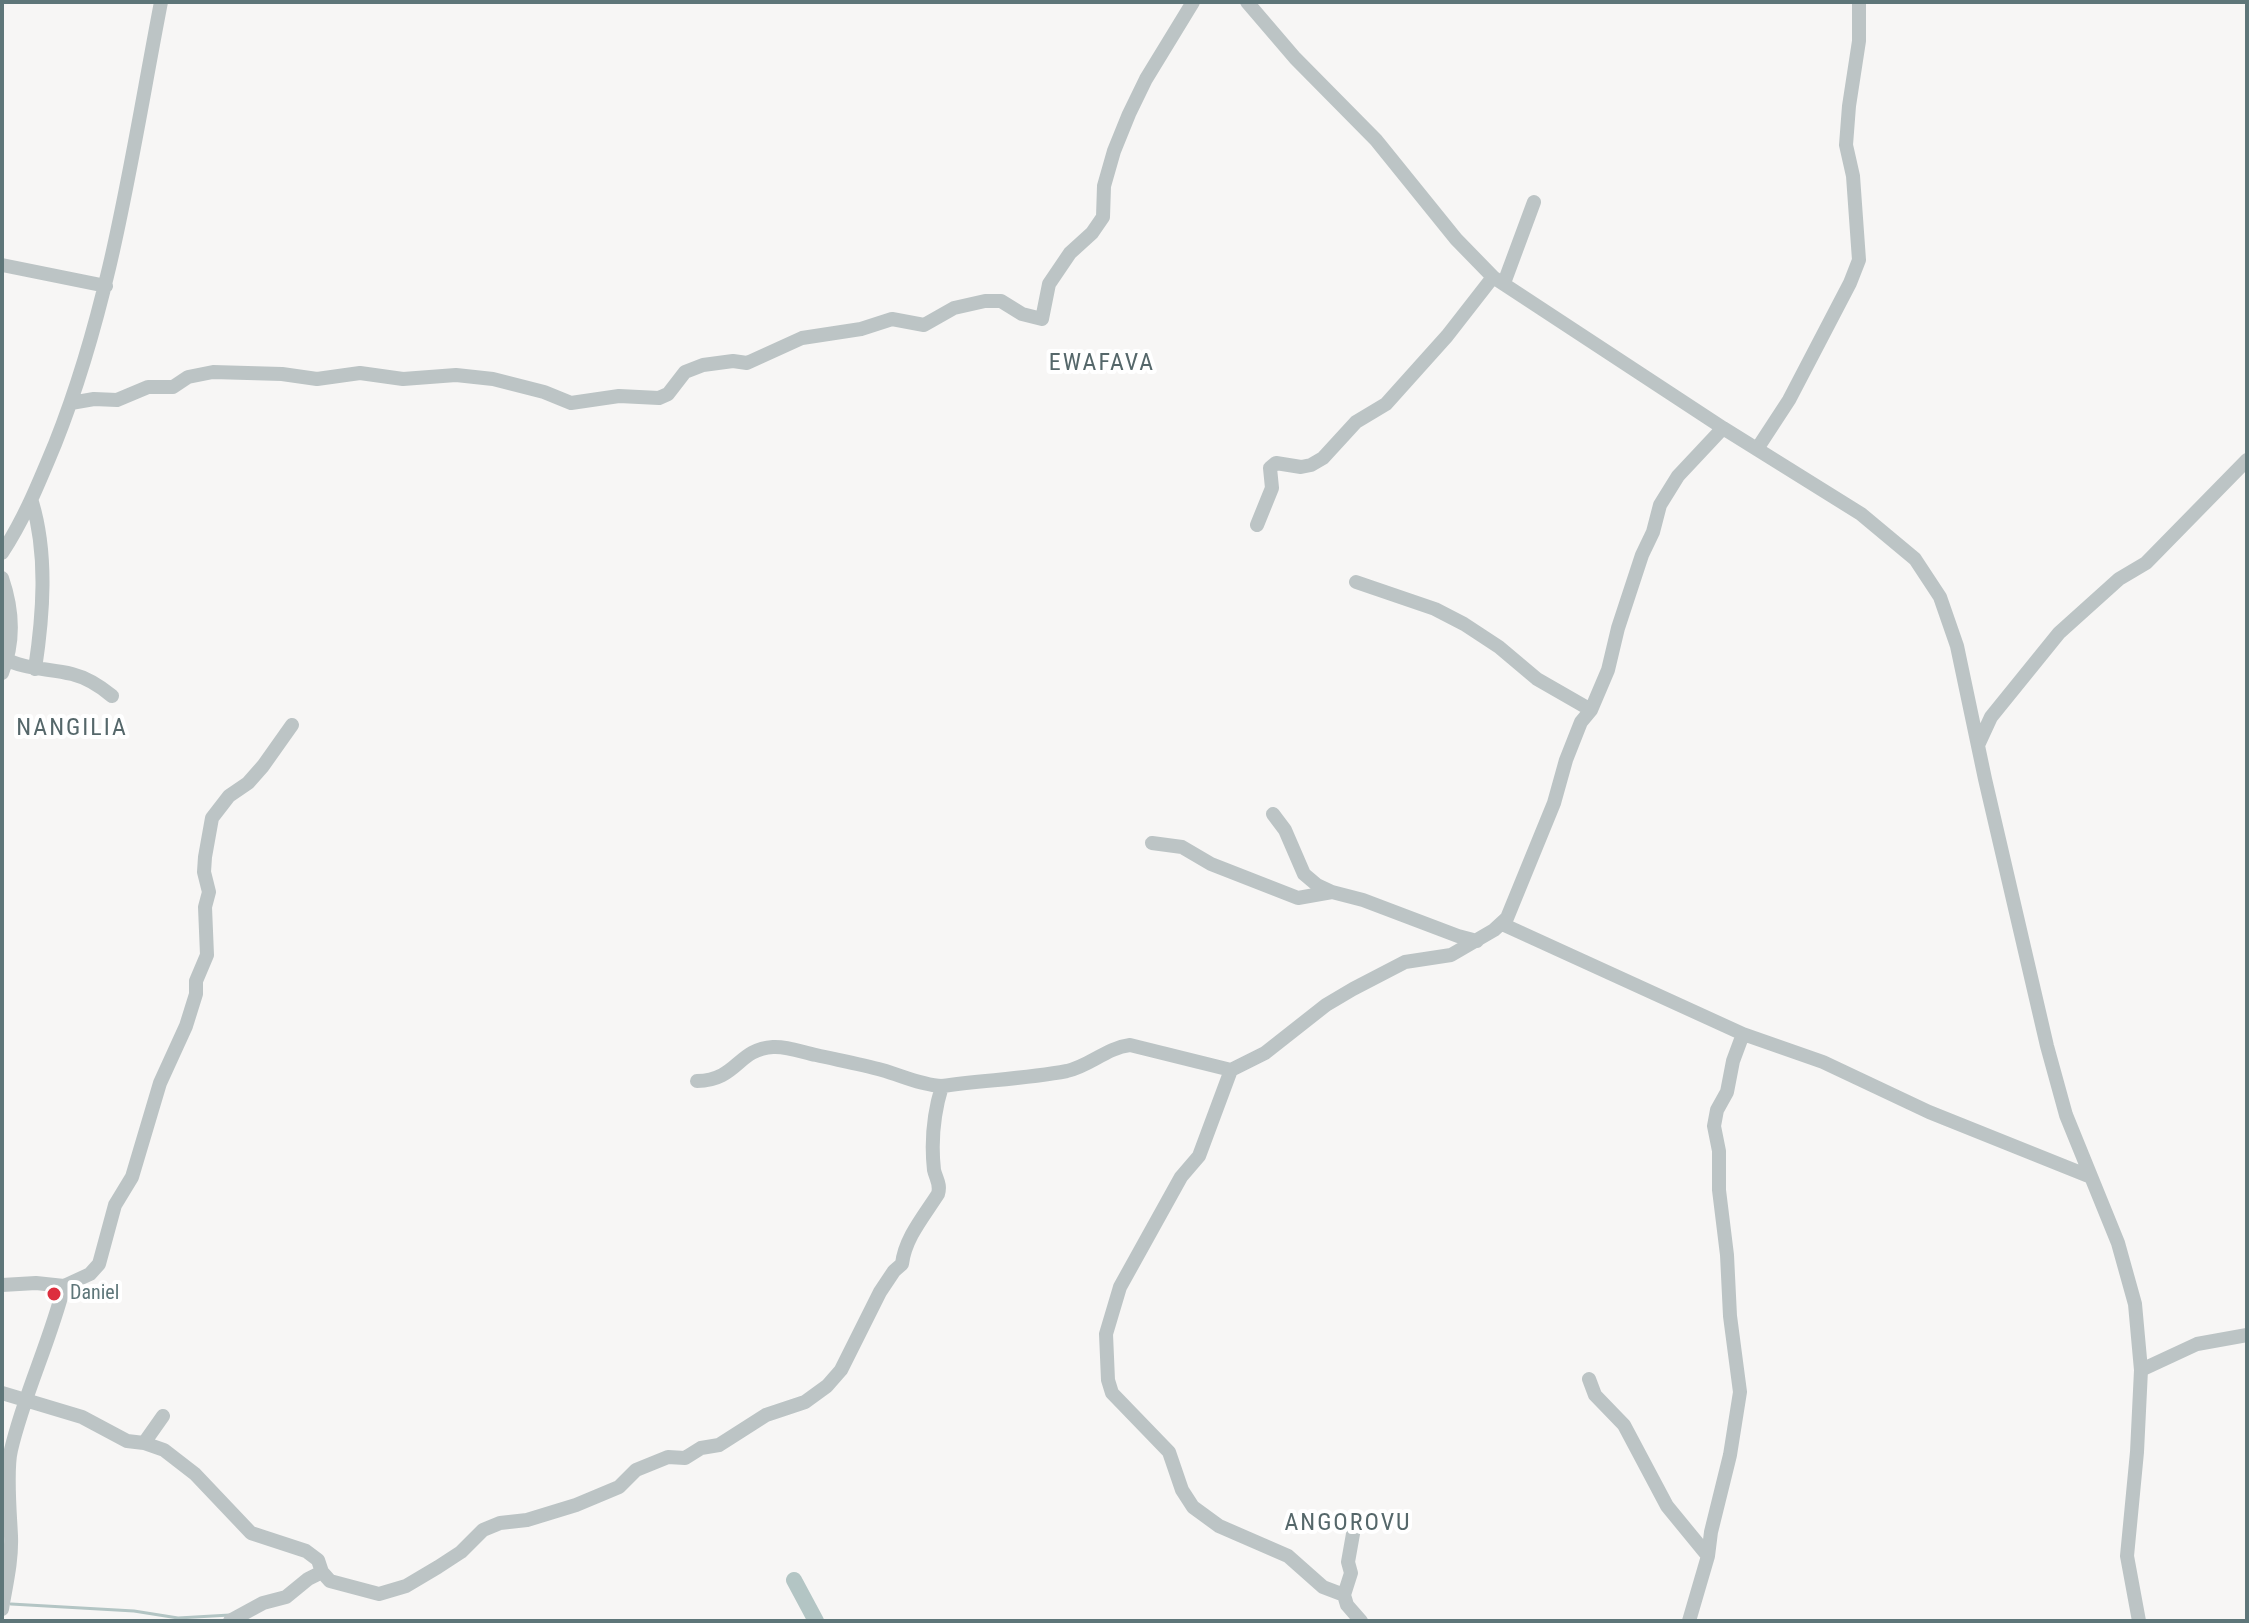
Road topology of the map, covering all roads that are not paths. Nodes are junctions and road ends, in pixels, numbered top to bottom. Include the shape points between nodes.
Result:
1 (161, 2) edge
2 (1193, 2) edge
3 (1247, 2) edge
4 (1859, 2) edge
5 (1534, 202) dead end
6 (2, 265) edge
7 (1498, 280) junction
8 (106, 286) junction
9 (71, 403) junction
10 (1723, 428) junction
11 (1757, 449) junction
12 (2247, 460) edge
13 (32, 502) junction
14 (1257, 525) dead end
15 (2, 553) edge
16 (2, 578) edge
17 (1356, 582) dead end
18 (4, 663) edge
19 (35, 669) junction
20 (112, 696) dead end
21 (1591, 710) junction
22 (292, 725) dead end
23 (1979, 743) junction
24 (1273, 814) dead end
25 (1152, 843) dead end
26 (1332, 892) junction
27 (1502, 924) junction
28 (1477, 941) junction
29 (1743, 1034) junction
30 (1231, 1070) junction
31 (697, 1081) dead end
32 (942, 1086) junction
33 (2091, 1177) junction
34 (2, 1285) edge
35 (64, 1286) junction
36 (2247, 1335) edge
37 (2141, 1370) junction
38 (1589, 1379) dead end
39 (2, 1393) edge
40 (24, 1402) junction
41 (163, 1416) dead end
42 (144, 1443) junction
43 (1356, 1517) dead end
44 (1708, 1556) junction
45 (322, 1572) junction
46 (1344, 1595) junction
47 (2, 1609) edge
48 (230, 1621) edge
49 (1361, 1621) edge
50 (1689, 1621) edge
51 (2139, 1621) edge

1 - 8 street
2 - 9 street via 1129,114 1104,186 1103,217 1049,284 1042,319 1001,301 985,301 954,308 924,325 892,319 809,336 747,363 695,367 659,398 619,396 571,403 503,381 456,375 403,379 360,373 317,379 213,372 117,400
3 - 7 street
4 - 11 street via 1846,145 1859,260 1789,400
5 - 7 street
6 - 8 street
7 - 10 street
7 - 14 street via 1386,404 1356,422 1323,458 1301,467 1276,463 1270,468 1272,488
8 - 9 street
9 - 13 street
10 - 11 street
10 - 21 street via 1678,476 1660,505
11 - 23 street via 1861,514 1915,559 1940,597
12 - 23 street via 2146,563 2119,579 2059,633 1991,717
13 - 15 street
13 - 19 street via 41,568
16 - 18 street via 12,633
17 - 21 street via 1454,619 1537,679
18 - 19 street
19 - 20 street via 87,679
21 - 27 street via 1581,722 1511,914
22 - 35 street via 263,766 212,818 204,872 209,892 207,950 196,994 166,1064 132,1177 115,1205 99,1264
23 - 33 street via 2047,1046
24 - 26 street via 1308,878
25 - 26 street via 1182,847 1298,898
26 - 28 street
27 - 28 street
27 - 29 street
28 - 30 street via 1451,955 1396,966 1326,1005 1265,1053
29 - 33 street via 1823,1062 1929,1112
29 - 44 street via 1714,1126 1740,1392
30 - 32 street via 1130,1045 1114,1047 1069,1070
30 - 46 street via 1199,1156 1181,1177 1120,1287 1106,1334 1108,1380 1112,1393 1169,1452 1193,1507 1219,1526 1288,1556 1323,1587
31 - 32 street via 724,1076 761,1049 782,1047
32 - 45 street via 934,1133 938,1194 845,1364 827,1386 719,1445 636,1470 619,1487 576,1505 483,1530 461,1552 406,1586 379,1594 330,1581
33 - 37 street via 2135,1304
34 - 35 street
35 - 40 street
36 - 37 street via 2197,1344
37 - 51 street via 2127,1556
38 - 44 street via 1595,1395 1624,1425 1667,1506
39 - 40 street
40 - 42 street via 82,1417 127,1441
40 - 47 street via 11,1451 10,1560
41 - 42 street
42 - 45 street via 164,1450 195,1474 251,1533 306,1551 318,1560
43 - 46 street
44 - 50 street
45 - 48 street via 286,1597
46 - 49 street

